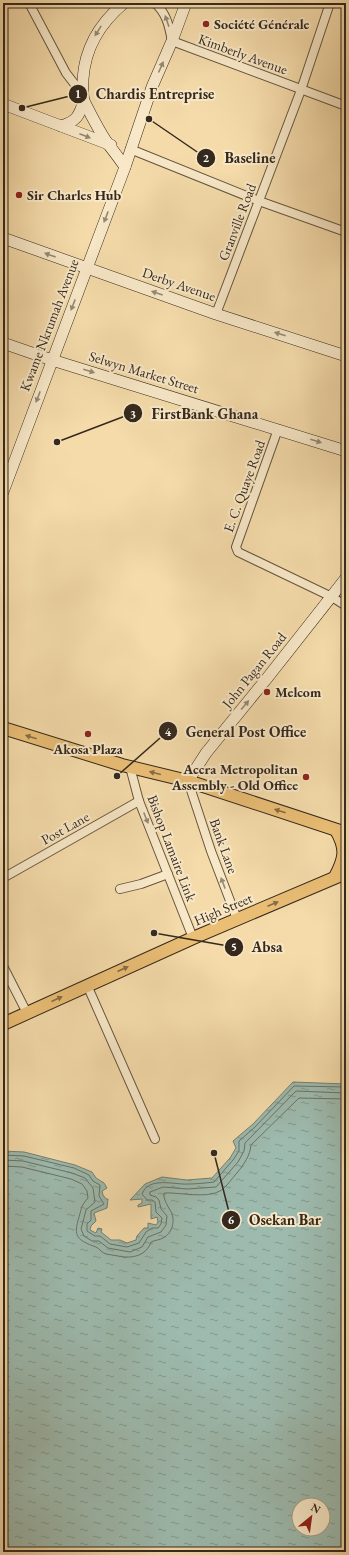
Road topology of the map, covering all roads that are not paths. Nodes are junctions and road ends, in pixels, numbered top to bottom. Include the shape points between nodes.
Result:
1 (29, 3) edge
2 (124, 3) edge
3 (155, 3) edge
4 (186, 3) edge
5 (330, 3) edge
6 (172, 42) junction
7 (301, 90) junction
8 (83, 98) junction
9 (3, 104) edge
10 (346, 106) edge
11 (61, 126) junction
12 (109, 145) junction
13 (130, 149) junction
14 (125, 167) junction
15 (259, 201) junction
16 (346, 232) edge
17 (3, 238) edge
18 (86, 268) junction
19 (216, 314) junction
20 (3, 343) edge
21 (346, 356) edge
22 (52, 360) junction
23 (278, 429) junction
24 (346, 451) edge
25 (3, 492) edge
26 (346, 578) edge
27 (332, 597) junction
28 (346, 606) edge
29 (3, 728) edge
30 (130, 767) junction
31 (188, 781) junction
32 (139, 801) junction
33 (341, 831) edge
34 (168, 874) junction
35 (341, 875) edge
36 (3, 878) edge
37 (120, 889) dead end
38 (237, 919) junction
39 (193, 938) junction
40 (3, 966) edge
41 (87, 985) junction
42 (27, 1012) junction
43 (3, 1024) edge
44 (155, 1139) dead end

1 - 8 street via 66,73
2 -> 8 main road via 112,13 95,35 85,61
6 -> 3 street via 165,13
4 - 6 main road, Kwame Nkrumah Avenue
5 - 7 street, Granville Road
6 - 7 street, Kimberly Avenue
13 -> 6 main road, Kwame Nkrumah Avenue
7 - 10 street, Kimberly Avenue
7 - 15 street, Granville Road
8 - 11 main road via 78,116 71,123
8 - 12 main road
9 - 11 main road
11 -> 12 main road
12 - 13 main road
12 - 14 main road
13 - 14 main road, Kwame Nkrumah Avenue
13 - 15 street
14 -> 18 main road, Kwame Nkrumah Avenue
15 - 16 street
15 - 19 street, Granville Road
18 -> 17 main road, Derby Avenue
19 -> 18 main road, Derby Avenue
18 -> 22 main road, Kwame Nkrumah Avenue
21 -> 19 main road, Derby Avenue
20 - 22 main road, Selwyn Market Street
22 -> 23 main road, Selwyn Market Street
22 -> 25 main road, Kwame Nkrumah Avenue
23 -> 24 main road, Selwyn Market Street
23 - 27 street, E. C. Quaye Road via 236,547 238,552
26 - 27 main road, John Pagan Road
27 - 28 street, E. C. Quaye Road
31 -> 27 main road, John Pagan Road via 206,753
30 -> 29 main road
31 -> 30 main road
30 - 32 street, Bishop Lamaire Link
33 -> 31 main road
38 -> 31 street, Bank Lane
32 -> 34 street, Bishop Lamaire Link
32 - 36 street, Post Lane
33 - 35 main road via 344,856
34 - 37 street
34 - 39 street, Bishop Lamaire Link
38 -> 35 main road, High Street
38 - 39 main road, High Street
41 -> 39 main road, High Street
40 - 42 street
42 -> 41 main road, High Street
41 - 44 street
42 - 43 main road, High Street

